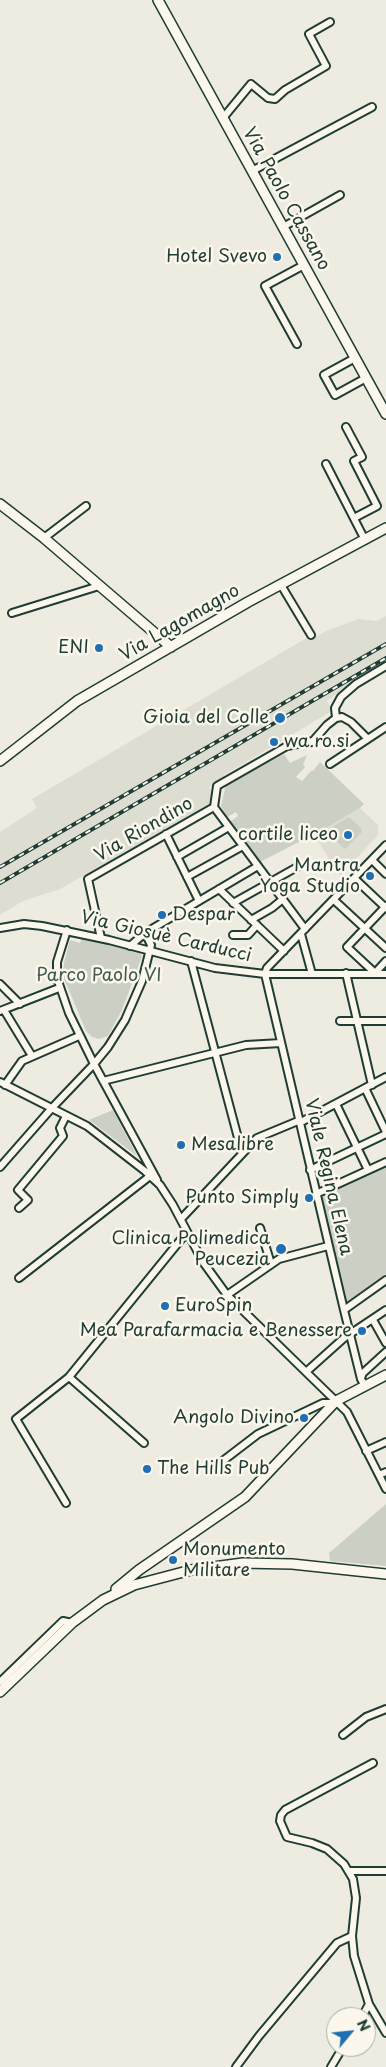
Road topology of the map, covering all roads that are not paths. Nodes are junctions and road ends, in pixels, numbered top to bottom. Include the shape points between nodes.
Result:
1 (158, 0) edge
2 (330, 22) dead end
3 (372, 107) dead end
4 (223, 118) junction
5 (252, 171) junction
6 (340, 195) dead end
7 (283, 227) junction
8 (304, 265) junction
9 (297, 344) dead end
10 (355, 358) junction
11 (366, 378) junction
12 (386, 414) edge
13 (346, 427) dead end
14 (326, 464) dead end
15 (0, 504) edge
16 (86, 506) dead end
17 (354, 518) junction
18 (386, 528) edge
19 (44, 538) junction
20 (365, 540) junction
21 (281, 585) junction
22 (99, 586) junction
23 (12, 613) dead end
24 (311, 635) dead end
25 (171, 647) junction
26 (386, 666) edge
27 (336, 718) junction
28 (386, 727) edge
29 (368, 739) junction
30 (0, 761) edge
31 (330, 764) dead end
32 (214, 807) junction
33 (229, 827) junction
34 (166, 834) junction
35 (386, 845) edge
36 (243, 846) junction
37 (177, 857) junction
38 (372, 860) junction
39 (258, 866) junction
40 (299, 866) dead end
41 (386, 874) edge
42 (187, 877) junction
43 (354, 878) junction
44 (270, 882) junction
45 (220, 889) junction
46 (282, 899) junction
47 (334, 900) junction
48 (199, 901) junction
49 (233, 903) junction
50 (386, 907) edge
51 (251, 920) junction
52 (257, 925) junction
53 (0, 928) edge
54 (365, 928) junction
55 (67, 930) junction
56 (303, 931) junction
57 (145, 933) junction
58 (233, 935) dead end
59 (101, 938) junction
60 (130, 946) junction
61 (386, 948) edge
62 (150, 951) junction
63 (284, 951) junction
64 (191, 961) junction
65 (386, 961) edge
66 (346, 973) junction
67 (374, 973) junction
68 (265, 974) junction
69 (312, 974) junction
70 (386, 974) edge
71 (0, 984) edge
72 (59, 988) junction
73 (20, 1004) junction
74 (2, 1011) edge
75 (357, 1021) junction
76 (386, 1021) edge
77 (340, 1022) dead end
78 (79, 1036) junction
79 (281, 1043) junction
80 (215, 1052) junction
81 (32, 1056) junction
82 (94, 1064) junction
83 (386, 1077) edge
84 (103, 1081) junction
85 (3, 1083) edge
86 (372, 1085) junction
87 (365, 1088) junction
88 (336, 1104) junction
89 (51, 1109) junction
90 (66, 1116) junction
91 (298, 1121) junction
92 (386, 1133) edge
93 (357, 1148) junction
94 (242, 1153) junction
95 (386, 1162) edge
96 (0, 1167) edge
97 (310, 1170) junction
98 (368, 1170) junction
99 (150, 1176) junction
100 (160, 1185) junction
101 (316, 1194) junction
102 (19, 1208) dead end
103 (181, 1219) junction
104 (260, 1228) dead end
105 (187, 1232) junction
106 (328, 1246) junction
107 (271, 1264) junction
108 (19, 1278) dead end
109 (386, 1280) edge
110 (227, 1296) junction
111 (344, 1310) junction
112 (386, 1310) edge
113 (373, 1320) junction
114 (350, 1335) junction
115 (386, 1343) edge
116 (386, 1352) edge
117 (306, 1372) junction
118 (386, 1375) edge
119 (69, 1377) junction
120 (363, 1382) junction
121 (335, 1402) junction
122 (386, 1442) edge
123 (144, 1443) dead end
124 (366, 1451) junction
125 (224, 1460) dead end
126 (386, 1472) edge
127 (379, 1475) junction
128 (386, 1489) edge
129 (66, 1503) dead end
130 (386, 1574) edge
131 (103, 1600) junction
132 (72, 1623) junction
133 (0, 1682) edge
134 (0, 1692) edge
135 (386, 1709) edge
136 (343, 1735) dead end
137 (373, 1763) dead end
138 (348, 1871) junction
139 (386, 1871) edge
140 (352, 1936) junction
141 (370, 2004) junction
142 (368, 2007) edge
143 (386, 2033) edge
144 (236, 2067) edge

1 - 4 main road, Via Paolo Cassano
2 - 4 street via 309,34 326,66 275,99 268,98 251,84
3 - 5 street
4 - 5 main road, Via Paolo Cassano
5 - 7 main road, Via Paolo Cassano
6 - 7 street
7 - 8 main road, Via Paolo Cassano
8 - 9 street via 265,286
8 - 10 main road, Via Paolo Cassano
10 - 11 main road, Via Paolo Cassano
10 - 11 street via 324,375 335,395
11 - 12 main road, Via Paolo Cassano
13 - 17 street via 362,457 354,461 377,506
14 - 17 street
15 - 19 main road
16 - 19 street
17 - 20 street
18 - 20 main road, Via Lagomagno
19 - 22 main road
20 - 21 main road, Via Lagomagno
21 - 24 street
21 - 25 main road, Via Lagomagno
22 - 23 street
22 - 25 main road
25 - 30 main road, Via Lagomagno via 64,710
26 - 27 street via 340,697
27 - 29 street via 342,717 351,722
27 - 32 street via 313,741 287,746 217,786
28 - 29 street
29 - 31 street
32 - 33 street
32 - 34 street, Via Riondino
33 - 36 street
33 - 37 street
34 - 37 street
34 - 59 street, Via Riondino via 88,879
35 - 38 street
36 - 39 street
36 - 42 street
37 - 42 street
38 - 41 street
38 - 43 street
39 - 44 street
39 - 45 street
40 - 44 street
42 - 48 street
43 - 47 street
43 - 50 street
44 - 46 street
44 - 49 street
45 - 48 street
45 - 49 street
46 - 51 street
46 - 56 street
47 - 54 street
47 - 56 street
48 - 57 street
49 - 51 street
50 - 54 street
51 - 52 street
52 - 58 street via 248,935
52 - 63 street
53 - 55 street, Via Giosuè Carducci via 24,924
54 - 61 street
54 - 67 street via 347,948
55 - 59 street, Via Giosuè Carducci
55 - 72 street via 57,962
56 - 63 street
56 - 69 street
57 - 60 street
57 - 62 street via 151,944
59 - 60 street, Via Giosuè Carducci
60 - 62 street, Via Giosuè Carducci
62 - 64 street, Via Giosuè Carducci
62 - 82 street via 129,1012
63 - 68 street
64 - 68 street, Via Giosuè Carducci via 215,968
64 - 80 street
65 - 67 street
66 - 67 street, Via Giosuè Carducci
66 - 69 street, Via Giosuè Carducci
66 - 75 street
67 - 70 street, Via Giosuè Carducci
68 - 69 street, Via Giosuè Carducci
68 - 79 street, Viale Regina Elena
71 - 73 street
72 - 73 street
72 - 78 street
73 - 74 street
74 - 81 street
75 - 76 street
75 - 77 street
75 - 86 street
78 - 81 street
78 - 82 street
79 - 80 street via 246,1045
79 - 91 street, Viale Regina Elena
80 - 84 street
80 - 94 street
81 - 85 street via 22,1061
82 - 84 street
82 - 89 street
83 - 86 street
84 - 100 street
85 - 89 street
86 - 87 street
87 - 88 street
87 - 92 street
88 - 91 street
88 - 93 street
89 - 90 street
89 - 96 street
90 - 99 street via 87,1126
90 - 102 street via 60,1128 63,1136 18,1190 28,1200
91 - 94 street via 261,1136
91 - 97 street, Viale Regina Elena
92 - 93 street
93 - 97 street
93 - 98 street
94 - 103 street
95 - 98 street
97 - 101 street, Viale Regina Elena
98 - 101 street
99 - 100 street
99 - 108 street
100 - 103 street
101 - 106 street, Viale Regina Elena
103 - 105 street
104 - 107 street
105 - 110 street
105 - 119 street
106 - 107 street
106 - 111 street, Viale Regina Elena
107 - 110 street
109 - 111 street
110 - 117 street
111 - 114 street, Viale Regina Elena
112 - 113 street
113 - 114 street
113 - 115 street
114 - 117 street
114 - 120 street, Viale Regina Elena
116 - 120 street via 363,1373
117 - 121 street
118 - 120 main road
119 - 123 street
119 - 129 street via 16,1418
120 - 121 main road
121 - 124 street via 347,1412
121 - 125 street via 323,1403 258,1434
121 - 131 main road via 245,1497 139,1570
122 - 124 street
124 - 127 street
126 - 127 street
127 - 128 street
130 - 131 main road via 261,1562 227,1564 134,1585
131 - 132 main road
132 - 133 street via 62,1621
132 - 134 main road
135 - 136 street via 366,1717
137 - 138 street via 286,1810 280,1818 287,1837 327,1849
138 - 139 street
138 - 140 street via 353,1879 356,1898
140 - 141 street via 354,1956
140 - 144 street via 338,1944
141 - 142 street
141 - 143 street

